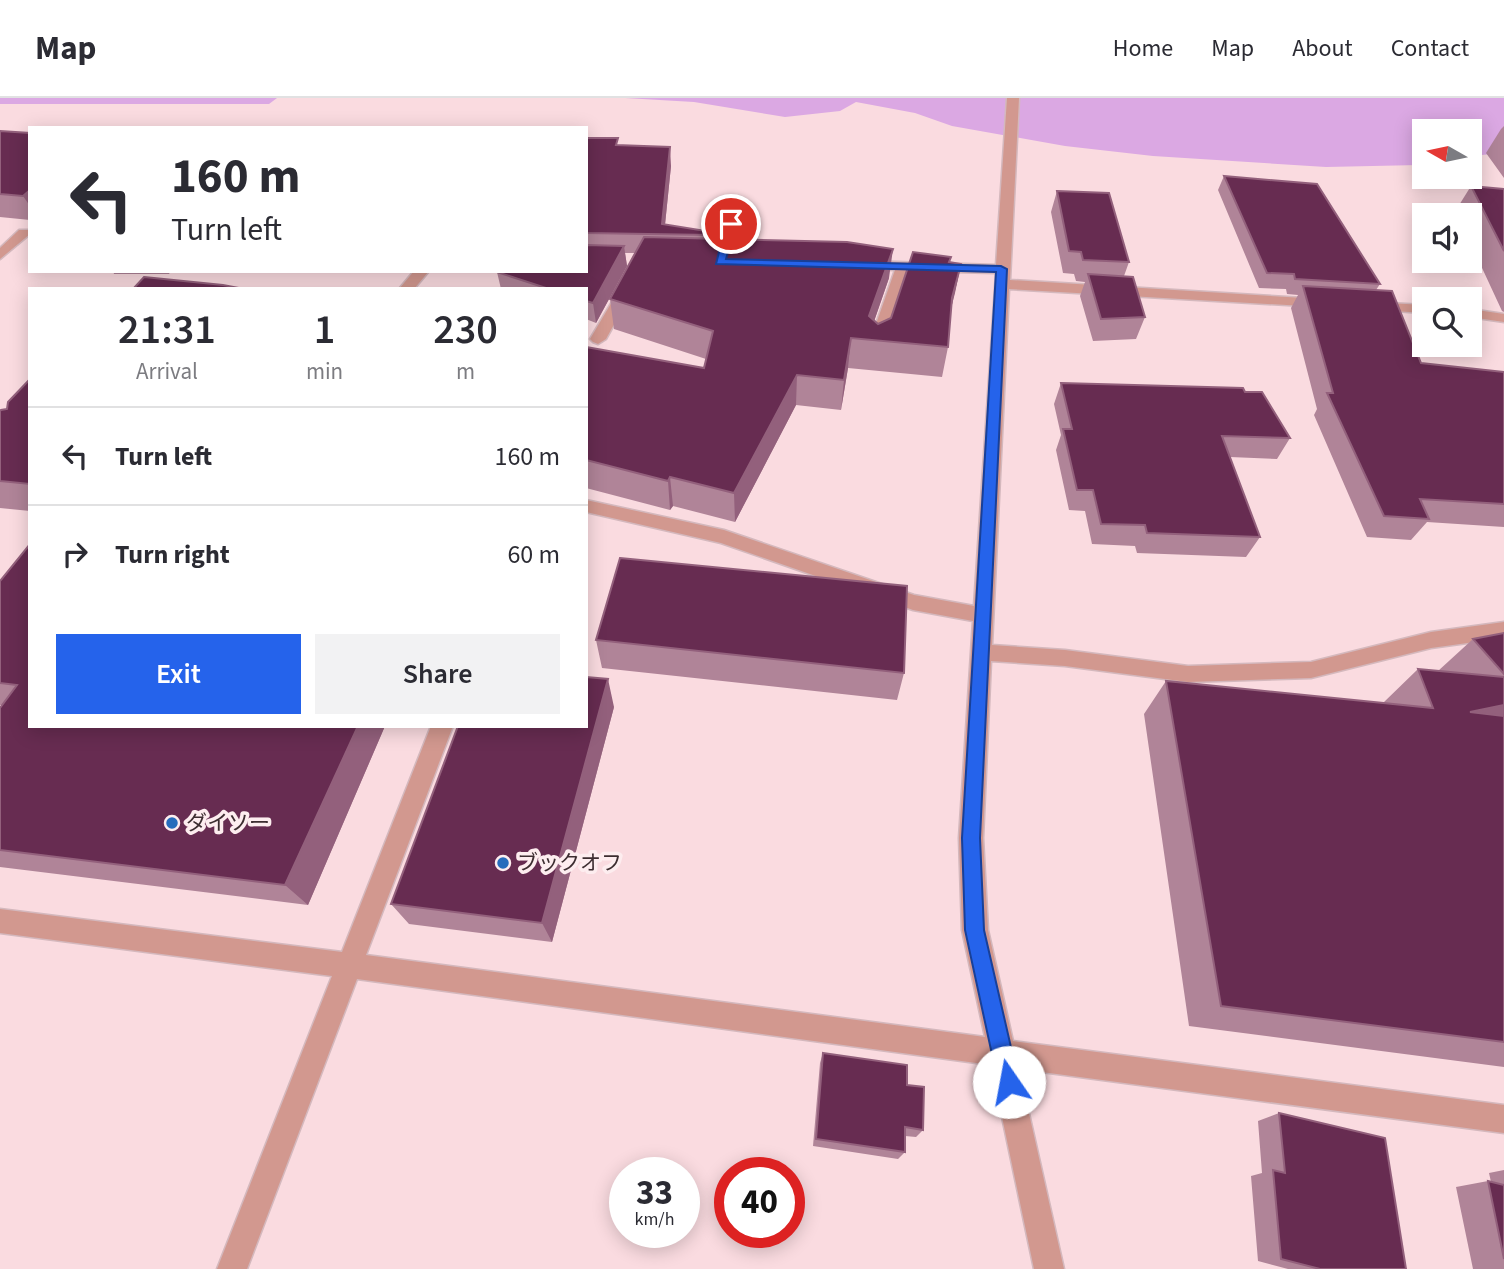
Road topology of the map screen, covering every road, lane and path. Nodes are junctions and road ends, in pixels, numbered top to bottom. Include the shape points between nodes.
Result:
1 (1013, 98) edge
2 (737, 205) dead end
3 (0, 231) edge
4 (27, 233) edge
5 (0, 254) edge
6 (719, 262) edge
7 (852, 265) edge
8 (904, 266) junction
9 (420, 273) edge
10 (634, 277) edge
11 (1001, 277) junction
12 (408, 287) edge
13 (1332, 304) edge
14 (1359, 305) edge
15 (1412, 308) edge
16 (1482, 315) edge
17 (1504, 318) edge
18 (598, 339) dead end
19 (876, 347) edge
20 (588, 506) edge
21 (982, 615) junction
22 (1504, 629) edge
23 (981, 652) junction
24 (441, 728) edge
25 (0, 921) edge
26 (350, 964) junction
27 (1003, 1056) junction
28 (1504, 1119) edge
29 (232, 1269) edge
30 (1049, 1269) edge

1 - 11 street
2 - 6 street
3 - 4 street
4 - 5 street
7 - 8 street
8 - 11 street
8 - 19 street
9 - 12 street
10 - 18 street
11 - 13 street
11 - 21 street
14 - 15 street
16 - 17 street
20 - 21 street via 724,537 912,602
21 - 23 street
22 - 23 street via 1430,640 1311,670 1188,674
23 - 27 street via 971,838 975,930
24 - 26 street
25 - 26 street
26 - 27 street
26 - 29 street
27 - 28 street
27 - 30 street

